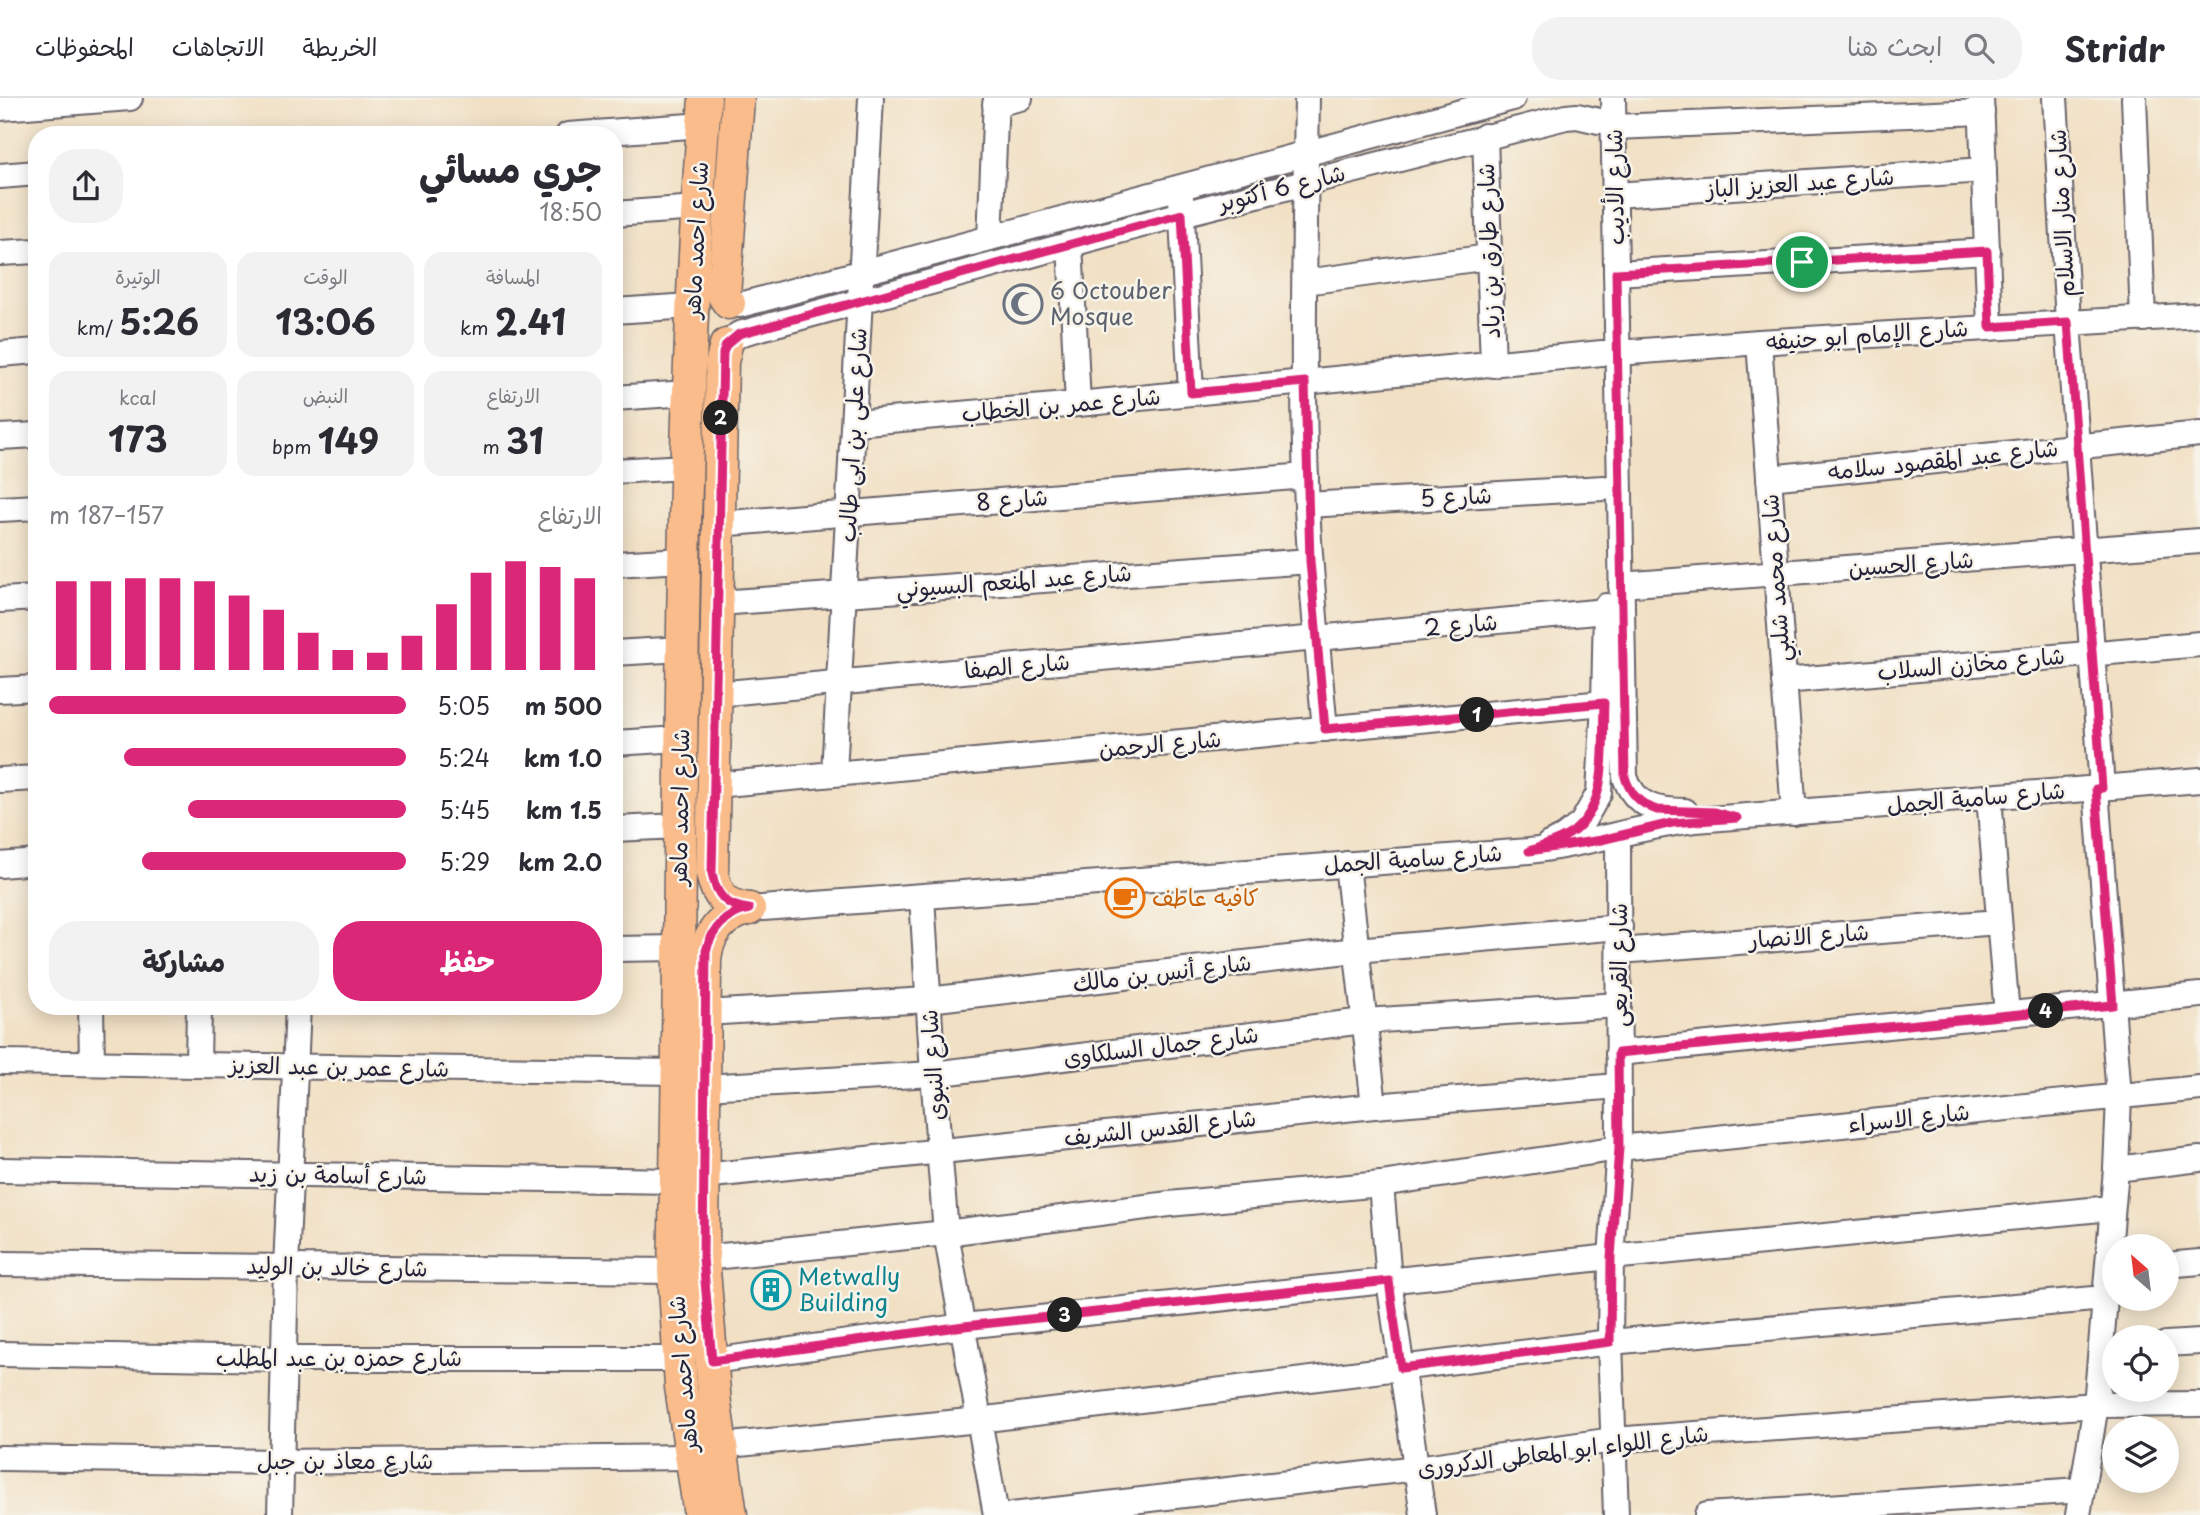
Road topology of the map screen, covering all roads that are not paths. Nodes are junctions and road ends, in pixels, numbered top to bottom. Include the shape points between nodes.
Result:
1 (130, 98) edge
2 (738, 98) edge
3 (871, 98) edge
4 (1020, 98) edge
5 (1307, 98) edge
6 (1613, 98) edge
7 (2056, 98) edge
8 (2134, 98) edge
9 (1499, 100) edge
10 (995, 101) edge
11 (1982, 105) edge
12 (0, 108) edge
13 (704, 111) edge
14 (1604, 115) edge
15 (619, 126) edge
16 (1485, 136) junction
17 (1306, 152) junction
18 (1984, 170) junction
19 (28, 174) edge
20 (0, 176) edge
21 (1305, 182) junction
22 (1180, 186) junction
23 (1615, 195) junction
24 (697, 208) junction
25 (623, 213) edge
26 (1182, 214) junction
27 (990, 238) junction
28 (1070, 244) junction
29 (1987, 251) junction
30 (28, 252) edge
31 (0, 254) edge
32 (1489, 257) junction
33 (862, 272) junction
34 (1616, 273) junction
35 (1305, 282) junction
36 (860, 300) junction
37 (729, 303) joint
38 (691, 306) junction
39 (623, 311) edge
40 (2200, 315) edge
41 (2143, 318) junction
42 (2068, 322) junction
43 (1990, 327) junction
44 (1759, 342) junction
45 (726, 345) joint
46 (28, 352) edge
47 (1610, 353) junction
48 (0, 354) edge
49 (1493, 365) junction
50 (1305, 382) junction
51 (688, 393) junction
52 (1191, 393) junction
53 (623, 397) edge
54 (1078, 404) junction
55 (854, 422) junction
56 (2200, 434) edge
57 (28, 435) edge
58 (0, 437) edge
59 (2078, 447) junction
60 (686, 467) junction
61 (623, 470) edge
62 (1306, 476) junction
63 (1769, 478) junction
64 (1604, 488) junction
65 (1307, 505) junction
66 (28, 507) edge
67 (0, 509) edge
68 (849, 513) junction
69 (718, 524) junction
70 (2200, 541) edge
71 (2085, 551) junction
72 (682, 560) junction
73 (1310, 561) junction
74 (623, 563) edge
75 (1776, 573) junction
76 (1622, 585) junction
77 (845, 593) junction
78 (28, 598) edge
79 (0, 600) edge
80 (718, 603) junction
81 (1606, 611) junction
82 (1317, 639) junction
83 (2200, 644) edge
84 (682, 649) junction
85 (623, 652) edge
86 (2092, 653) junction
87 (1784, 681) junction
88 (839, 682) junction
89 (28, 688) edge
90 (0, 690) edge
91 (716, 694) junction
92 (1604, 703) junction
93 (1325, 729) junction
94 (681, 739) junction
95 (623, 742) edge
96 (834, 772) junction
97 (28, 778) edge
98 (0, 780) edge
99 (2200, 780) edge
100 (715, 785) junction
101 (2099, 788) junction
102 (1989, 797) junction
103 (1794, 813) junction
104 (1737, 818) junction
105 (680, 825) junction
106 (623, 828) edge
107 (1618, 835) junction
108 (1529, 851) junction
109 (28, 862) edge
110 (0, 864) edge
111 (1347, 864) junction
112 (680, 873) junction
113 (712, 873) junction
114 (922, 897) junction
115 (749, 909) junction
116 (1999, 922) junction
117 (1619, 939) junction
118 (679, 948) junction
119 (623, 949) edge
120 (1356, 950) junction
121 (2200, 995) edge
122 (929, 1000) junction
123 (1619, 1005) junction
124 (2113, 1005) junction
125 (705, 1013) junction
126 (91, 1015) edge
127 (200, 1015) edge
128 (298, 1015) edge
129 (2007, 1015) junction
130 (1364, 1021) junction
131 (1618, 1053) junction
132 (0, 1062) edge
133 (92, 1063) junction
134 (198, 1065) junction
135 (295, 1066) junction
136 (933, 1074) junction
137 (691, 1080) junction
138 (1618, 1086) junction
139 (2200, 1088) edge
140 (2119, 1097) junction
141 (1374, 1106) junction
142 (1619, 1148) junction
143 (940, 1151) junction
144 (2200, 1159) edge
145 (2116, 1169) junction
146 (0, 1170) edge
147 (290, 1175) junction
148 (690, 1178) junction
149 (1381, 1184) junction
150 (2111, 1208) junction
151 (947, 1233) junction
152 (2111, 1234) edge
153 (1611, 1257) junction
154 (703, 1258) junction
155 (2200, 1262) edge
156 (0, 1264) edge
157 (2179, 1264) edge
158 (286, 1267) junction
159 (674, 1271) junction
160 (1389, 1281) junction
161 (2102, 1298) edge
162 (964, 1326) junction
163 (1610, 1342) junction
164 (2200, 1342) edge
165 (2179, 1343) edge
166 (0, 1354) edge
167 (284, 1359) junction
168 (679, 1359) junction
169 (712, 1361) junction
170 (1401, 1368) junction
171 (2102, 1374) edge
172 (2200, 1404) edge
173 (2096, 1405) junction
174 (979, 1420) junction
175 (1613, 1440) junction
176 (720, 1446) junction
177 (690, 1457) junction
178 (0, 1458) edge
179 (280, 1462) junction
180 (1417, 1468) junction
181 (2082, 1490) junction
182 (713, 1503) edge
183 (280, 1515) edge
184 (996, 1515) edge
185 (1012, 1515) edge
186 (1423, 1515) edge
187 (1616, 1515) edge
188 (1707, 1515) edge
189 (2078, 1515) edge

1 - 12 street
2 - 37 main road, شارع احمد ماهر via 724,296
3 - 33 street, شارع على بن ابى طالب
4 - 10 street
5 - 17 street
6 - 14 street, شارع الأديب
7 - 42 street, شارع منار الاسلام
8 - 41 street
9 - 17 street, شارع 6 أكتوبر
10 - 27 street
11 - 14 street, شارع 6 أكتوبر
11 - 18 street
13 - 15 street
13 - 24 main road, شارع احمد ماهر
14 - 16 street, شارع 6 أكتوبر via 1566,117
14 - 23 street, شارع الأديب
14 - 47 street, شارع الأديب
16 - 21 street, شارع 6 أكتوبر
16 - 32 street, شارع طارق بن زياد
17 - 21 street
17 - 22 street, شارع 6 أكتوبر
18 - 23 street, شارع عبد العزيز الباز
18 - 29 street
19 - 20 street
21 - 26 street, شارع 6 أكتوبر
21 - 35 street
22 - 26 street
22 - 27 street, شارع 6 أكتوبر
23 - 34 street, شارع الأديب
24 - 25 street
24 - 38 main road, شارع احمد ماهر
26 - 28 street, شارع 6 أكتوبر
26 - 52 street
27 - 33 street, شارع 6 أكتوبر
28 - 36 street, شارع 6 أكتوبر
28 - 54 street
29 - 34 street
29 - 43 street
30 - 31 street
32 - 35 street
32 - 49 street, شارع طارق بن زياد
33 - 36 street, شارع على بن ابى طالب
33 - 37 street, شارع 6 أكتوبر via 740,305
34 - 47 street, شارع الأديب
35 - 50 street
36 - 45 street, شارع 6 أكتوبر via 739,334
36 - 55 street, شارع على بن ابى طالب
38 - 39 street
38 - 51 main road, شارع احمد ماهر
40 - 41 street, شارع الإمام ابو حنيفه
41 - 42 street, شارع الإمام ابو حنيفه
42 - 43 street, شارع الإمام ابو حنيفه
42 - 59 street, شارع منار الاسلام
43 - 44 street, شارع الإمام ابو حنيفه
44 - 47 street, شارع الإمام ابو حنيفه
44 - 63 street, شارع محمد شلبي
45 - 69 main road, شارع احمد ماهر
46 - 48 street
47 - 49 street, شارع عمر بن الخطاب
47 - 64 street, شارع الأديب
47 - 76 street, شارع الأديب
49 - 50 street, شارع عمر بن الخطاب
50 - 52 street, شارع عمر بن الخطاب
50 - 62 street
51 - 53 street
51 - 60 main road, شارع احمد ماهر
52 - 54 street, شارع عمر بن الخطاب
54 - 55 street, شارع عمر بن الخطاب
55 - 68 street, شارع على بن ابى طالب
56 - 59 street, شارع عبد المقصود سلامه
57 - 58 street
59 - 63 street, شارع عبد المقصود سلامه
59 - 71 street, شارع منار الاسلام
60 - 61 street
60 - 72 main road, شارع احمد ماهر
62 - 65 street
62 - 68 street, شارع 8
63 - 75 street, شارع محمد شلبي
64 - 65 street, شارع 5
64 - 81 street, شارع الأديب
65 - 73 street
66 - 67 street
68 - 69 street, شارع 8
68 - 77 street, شارع على بن ابى طالب
69 - 80 main road, شارع احمد ماهر
70 - 71 street, شارع الحسين
71 - 75 street, شارع الحسين
71 - 86 street, شارع منار الاسلام
72 - 74 street
72 - 84 main road, شارع احمد ماهر
73 - 77 street, شارع عبد المنعم البسيوني
73 - 82 street
75 - 76 street, شارع الحسين
75 - 87 street, شارع محمد شلبي
76 - 104 street, شارع الأديب via 1628,786 1640,801 1657,810 1715,812
77 - 80 street, شارع عبد المنعم البسيوني
77 - 88 street, شارع على بن ابى طالب
78 - 79 street
80 - 91 main road, شارع احمد ماهر
81 - 82 street, شارع 2
81 - 92 street, شارع الأديب
82 - 88 street, شارع الصفا
82 - 93 street
83 - 86 street, شارع مخازن السلاب
84 - 85 street
84 - 94 main road, شارع احمد ماهر
86 - 87 street, شارع مخازن السلاب
86 - 101 street, شارع منار الاسلام
87 - 103 street, شارع محمد شلبي
88 - 91 street, شارع الصفا
88 - 96 street, شارع على بن ابى طالب
89 - 90 street
91 - 100 main road, شارع احمد ماهر
92 - 93 street, شارع الرحمن
92 - 108 street, شارع الأديب via 1601,779 1595,804 1574,831
93 - 96 street, شارع الرحمن
94 - 95 street
94 - 105 main road, شارع احمد ماهر
96 - 100 street, شارع الرحمن
97 - 98 street
99 - 101 street, شارع سامية الجمل
100 - 113 main road, شارع احمد ماهر
101 - 102 street, شارع سامية الجمل
101 - 124 street, شارع منار الاسلام
102 - 103 street, شارع سامية الجمل
102 - 116 street
103 - 104 street, شارع سامية الجمل
104 - 107 street, شارع سامية الجمل via 1672,823
105 - 106 street
105 - 112 main road, شارع احمد ماهر
107 - 108 street, شارع سامية الجمل
107 - 117 street, شارع القريعى
108 - 111 street, شارع سامية الجمل
109 - 110 street
111 - 114 street, شارع سامية الجمل
111 - 120 street
112 - 113 main road
112 - 118 main road, شارع احمد ماهر
113 - 115 main road, شارع احمد ماهر via 723,900
114 - 115 street, شارع سامية الجمل
114 - 122 street, شارع النبوى
115 - 125 main road, شارع احمد ماهر via 725,919 708,942
116 - 117 street, شارع الانصار
116 - 129 street
117 - 120 street, شارع أنس بن مالك
117 - 123 street, شارع القريعى
118 - 119 street
118 - 137 main road, شارع احمد ماهر
120 - 122 street, شارع أنس بن مالك
120 - 130 street
121 - 124 street
122 - 125 street, شارع أنس بن مالك
122 - 136 street, شارع النبوى
123 - 130 street, شارع جمال السلكاوى
123 - 131 street, شارع القريعى
124 - 129 street
124 - 140 street, شارع منار الاسلام
125 - 137 main road, شارع احمد ماهر
126 - 133 street
127 - 134 street
128 - 135 street
129 - 131 street
130 - 136 street, شارع جمال السلكاوى
130 - 141 street
131 - 138 street, شارع القريعى
132 - 133 street, شارع عمر بن عبد العزيز
133 - 134 street, شارع عمر بن عبد العزيز
134 - 135 street, شارع عمر بن عبد العزيز
135 - 137 street, شارع عمر بن عبد العزيز
135 - 147 street
136 - 137 street, شارع جمال السلكاوى
136 - 143 street, شارع النبوى
137 - 148 main road, شارع احمد ماهر
138 - 141 street, شارع القدس الشريف
138 - 142 street, شارع القريعى
139 - 140 street, شارع الاسراء
140 - 142 street, شارع الاسراء
140 - 145 street, شارع منار الاسلام
141 - 143 street, شارع القدس الشريف
142 - 149 street, شارع الاسراء
142 - 153 street, شارع القريعى
143 - 148 street, شارع القدس الشريف
143 - 151 street, شارع النبوى
144 - 145 street
145 - 150 street, شارع منار الاسلام
146 - 147 street, شارع أسامة بن زيد
147 - 148 street, شارع أسامة بن زيد
147 - 158 street
148 - 154 main road, شارع احمد ماهر
148 - 159 main road, شارع احمد ماهر
149 - 151 street, شارع الاسراء via 1170,1204
149 - 160 street
150 - 152 street, شارع منار الاسلام
150 - 153 street
151 - 154 street, شارع الاسراء
151 - 162 street, شارع النبوى
153 - 160 street
153 - 163 street, شارع القريعى
154 - 169 main road, شارع احمد ماهر
155 - 157 street
156 - 158 street, شارع خالد بن الوليد
158 - 159 street, شارع خالد بن الوليد
158 - 167 street
159 - 168 main road, شارع احمد ماهر
160 - 162 street
160 - 170 street
161 - 163 street
162 - 169 street
162 - 174 street, شارع النبوى
163 - 170 street
163 - 175 street, شارع القريعى
164 - 165 street
166 - 167 street, شارع حمزه بن عبد المطلب
167 - 168 street, شارع حمزه بن عبد المطلب
167 - 179 street
168 - 177 main road, شارع احمد ماهر
169 - 176 main road, شارع احمد ماهر
170 - 174 street
170 - 180 street
171 - 173 street, شارع منار الاسلام
172 - 173 street, شارع اللواء ابو المعاطى الدكرورى
173 - 175 street, شارع اللواء ابو المعاطى الدكرورى
173 - 181 street, شارع منار الاسلام
174 - 176 street
174 - 184 street, شارع النبوى
175 - 180 street, شارع اللواء ابو المعاطى الدكرورى
175 - 187 street, شارع القريعى
176 - 182 main road, شارع احمد ماهر
177 - 179 street, شارع معاذ بن جبل
177 - 182 main road, شارع احمد ماهر
178 - 179 street, شارع معاذ بن جبل
179 - 183 street
180 - 185 street, شارع اللواء ابو المعاطى الدكرورى
180 - 186 street
181 - 188 street
181 - 189 street, شارع منار الاسلام

